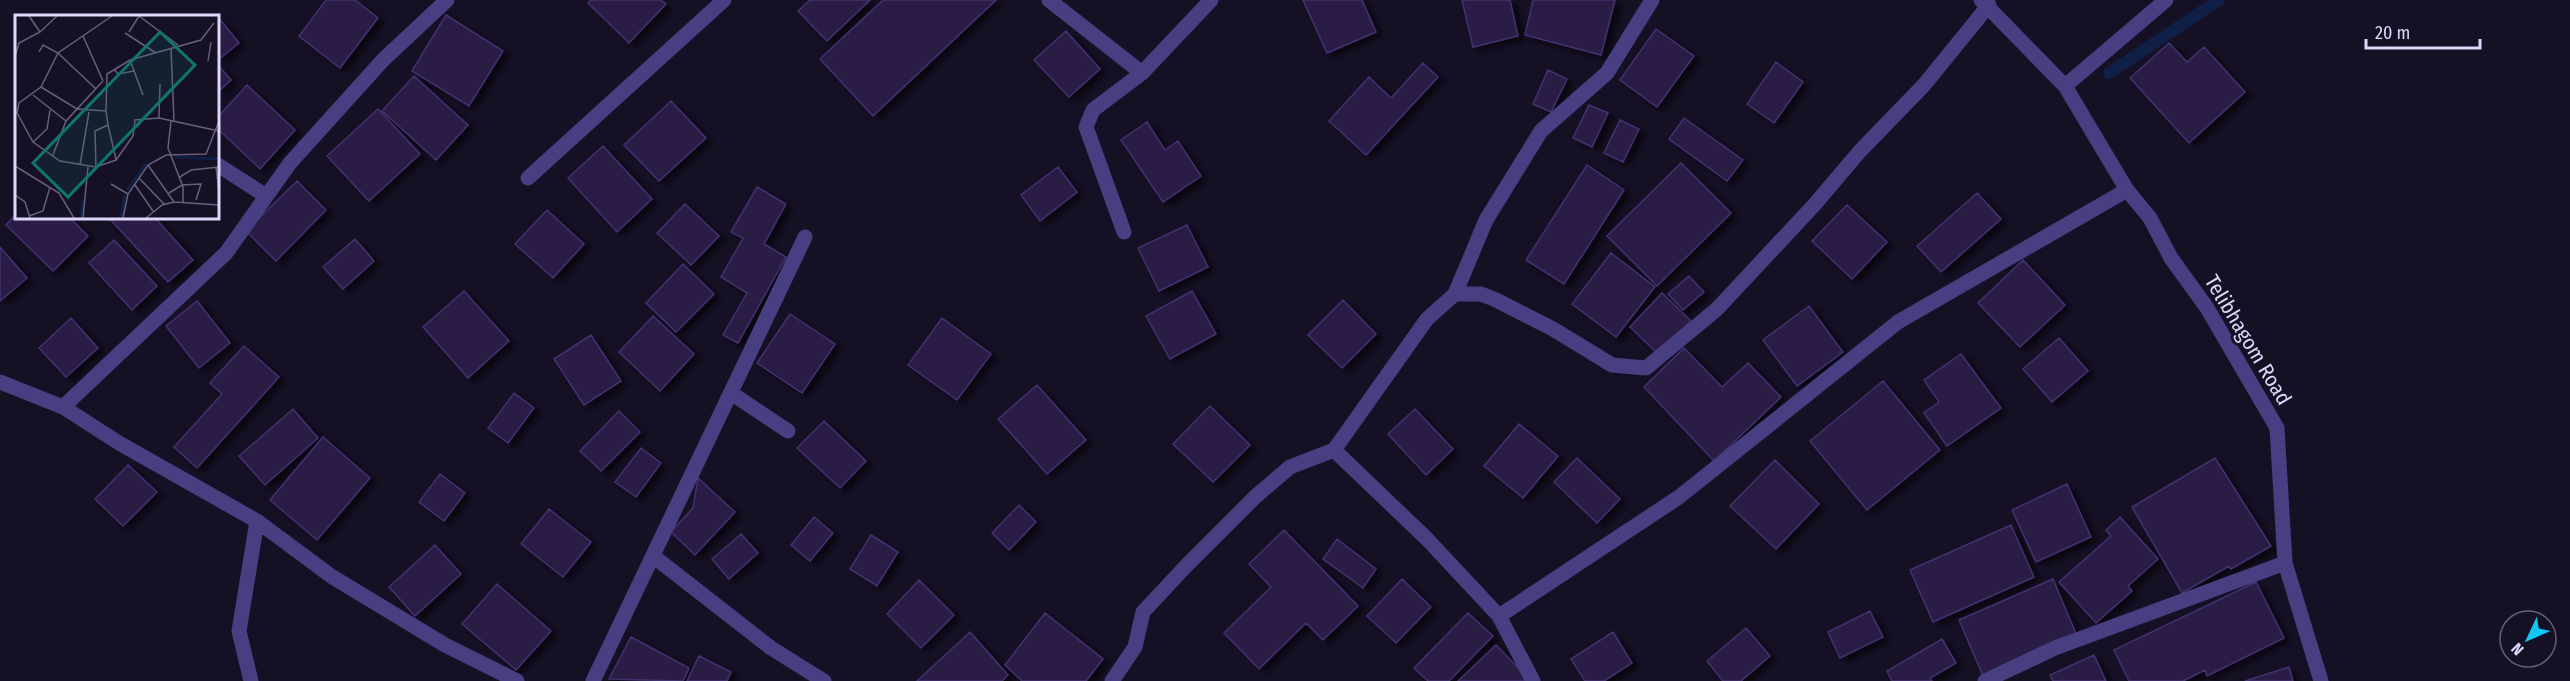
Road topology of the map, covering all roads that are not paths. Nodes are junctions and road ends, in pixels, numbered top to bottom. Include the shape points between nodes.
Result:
1 (447, 0) edge
2 (724, 0) edge
3 (1049, 0) edge
4 (1211, 0) edge
5 (1652, 0) edge
6 (2166, 0) edge
7 (1985, 3) edge
8 (1142, 73) junction
9 (2066, 86) junction
10 (219, 166) edge
11 (528, 178) dead end
12 (2127, 190) junction
13 (266, 196) junction
14 (1124, 232) dead end
15 (805, 237) dead end
16 (1455, 294) junction
17 (0, 382) edge
18 (731, 393) junction
19 (63, 406) junction
20 (788, 430) dead end
21 (1334, 450) junction
22 (257, 521) junction
23 (653, 556) junction
24 (2285, 563) junction
25 (1499, 616) junction
26 (251, 681) edge
27 (517, 681) edge
28 (593, 681) edge
29 (824, 681) edge
30 (1112, 681) edge
31 (1533, 681) edge
32 (1985, 681) edge
33 (2321, 681) edge

1 - 13 street via 383,60 290,163
2 - 11 street
3 - 8 street
4 - 8 street
5 - 16 street via 1607,73 1541,131 1486,220
6 - 9 street
7 - 9 street, Telibhagom Road
7 - 16 street via 1924,85 1815,204 1717,309 1646,368 1612,365 1494,299 1481,294
8 - 14 street via 1093,110 1086,128
9 - 12 street, Telibhagom Road
10 - 13 street
12 - 24 street, Telibhagom Road via 2150,218 2171,258 2207,308 2277,428
12 - 25 street via 1898,322 1679,497
13 - 19 street via 226,252
15 - 18 street
16 - 21 street via 1427,319
17 - 19 street
18 - 20 street
18 - 23 street
19 - 22 street via 119,443
21 - 25 street
21 - 30 street via 1290,467 1186,566 1143,612 1135,647
22 - 26 street via 239,631
22 - 27 street via 331,576 445,645
23 - 28 street
23 - 29 street via 771,648
24 - 32 street via 2055,648
24 - 33 street, Telibhagom Road
25 - 31 street

